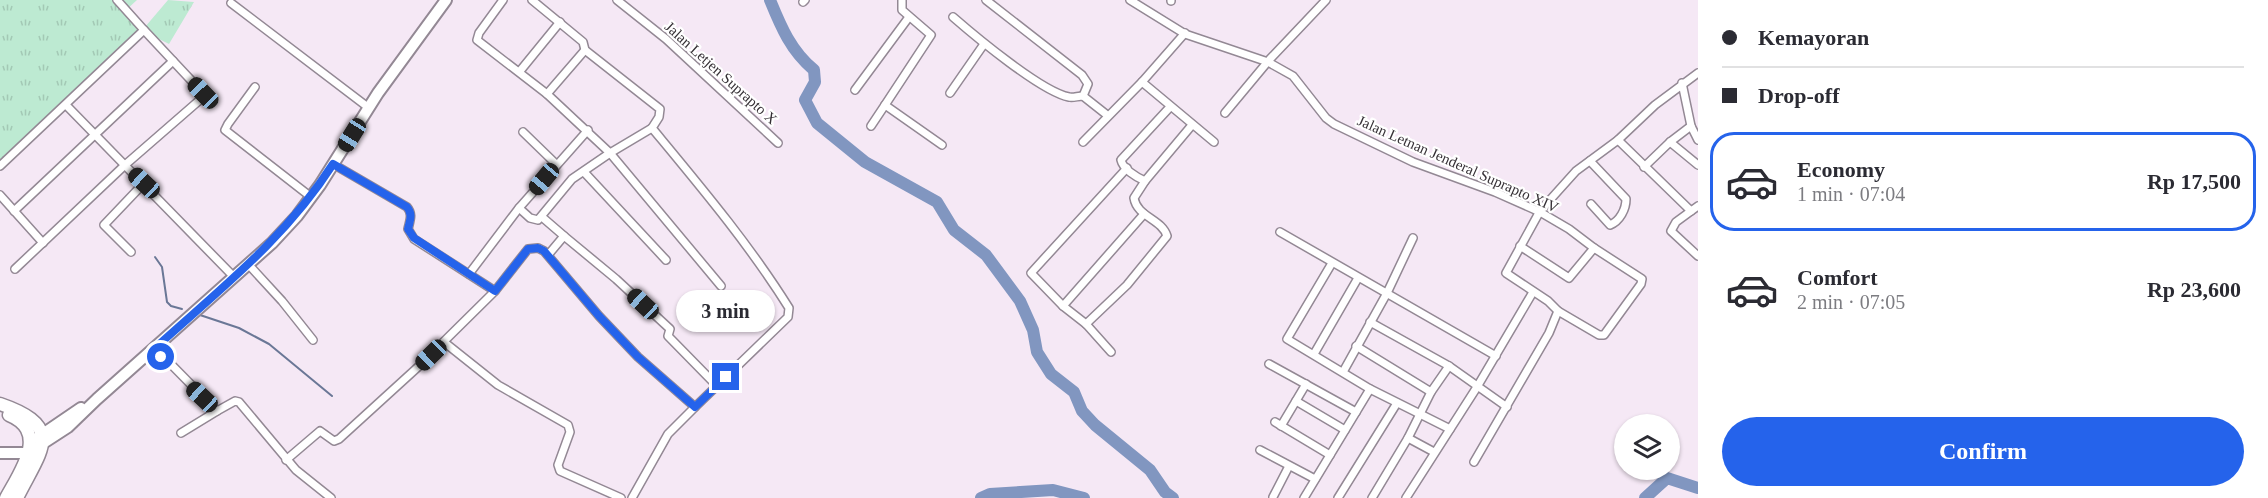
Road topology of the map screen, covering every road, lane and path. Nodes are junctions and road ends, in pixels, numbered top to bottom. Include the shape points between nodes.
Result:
1 (117, 0) edge
2 (503, 0) edge
3 (532, 0) edge
4 (617, 0) edge
5 (902, 0) edge
6 (986, 0) edge
7 (1130, 0) edge
8 (1314, 0) edge
9 (442, 1) edge
10 (1324, 2) edge
11 (231, 3) dead end
12 (909, 17) junction
13 (953, 18) dead end
14 (560, 22) junction
15 (144, 30) junction
16 (1185, 33) junction
17 (984, 44) junction
18 (585, 50) junction
19 (173, 61) junction
20 (1268, 62) junction
21 (519, 71) junction
22 (1698, 72) edge
23 (1142, 82) junction
24 (1682, 83) junction
25 (255, 87) dead end
26 (855, 90) dead end
27 (950, 93) dead end
28 (547, 94) junction
29 (1083, 96) junction
30 (66, 105) junction
31 (885, 105) junction
32 (1170, 107) junction
33 (369, 108) junction
34 (1225, 113) dead end
35 (1107, 116) junction
36 (1192, 124) junction
37 (871, 126) dead end
38 (1692, 126) junction
39 (652, 128) junction
40 (588, 130) junction
41 (523, 132) dead end
42 (96, 136) junction
43 (1618, 140) junction
44 (1698, 140) edge
45 (1083, 142) dead end
46 (1214, 142) dead end
47 (1671, 142) junction
48 (778, 143) dead end
49 (942, 145) dead end
50 (610, 153) junction
51 (1590, 161) junction
52 (333, 164) junction
53 (556, 164) junction
54 (125, 165) junction
55 (1698, 165) edge
56 (0, 166) edge
57 (1644, 167) junction
58 (1127, 168) junction
59 (584, 171) junction
60 (1145, 181) junction
61 (144, 183) junction
62 (0, 195) edge
63 (311, 197) junction
64 (1591, 204) dead end
65 (1698, 206) edge
66 (519, 208) junction
67 (14, 211) junction
68 (1691, 211) junction
69 (1540, 212) junction
70 (1144, 214) junction
71 (542, 217) junction
72 (1280, 232) dead end
73 (564, 236) junction
74 (1413, 238) dead end
75 (43, 243) junction
76 (1520, 246) junction
77 (1594, 248) junction
78 (1696, 251) edge
79 (131, 252) dead end
80 (548, 255) junction
81 (666, 260) dead end
82 (1332, 263) junction
83 (248, 264) junction
84 (15, 269) dead end
85 (469, 274) junction
86 (234, 277) junction
87 (1358, 278) junction
88 (721, 286) dead end
89 (495, 291) junction
90 (1533, 292) junction
91 (1387, 293) junction
92 (1063, 306) junction
93 (1558, 311) junction
94 (1370, 321) junction
95 (1086, 324) junction
96 (313, 340) dead end
97 (444, 342) junction
98 (1356, 345) junction
99 (155, 348) junction
100 (1111, 352) dead end
101 (1314, 354) junction
102 (1496, 356) junction
103 (1269, 364) dead end
104 (1449, 366) junction
105 (1342, 372) junction
106 (1306, 384) junction
107 (717, 386) junction
108 (1478, 387) junction
109 (1370, 389) junction
110 (1431, 392) junction
111 (1296, 401) junction
112 (1397, 403) junction
113 (0, 404) edge
114 (695, 407) junction
115 (1507, 407) junction
116 (217, 411) junction
117 (0, 412) edge
118 (1356, 412) junction
119 (1422, 414) junction
120 (1450, 429) junction
121 (1345, 430) junction
122 (181, 433) dead end
123 (1408, 438) junction
124 (43, 440) junction
125 (25, 450) junction
126 (1260, 450) dead end
127 (1434, 452) junction
128 (0, 453) edge
129 (1330, 455) junction
130 (286, 460) junction
131 (1474, 462) dead end
132 (1289, 465) junction
133 (1316, 479) junction
134 (1272, 497) edge
135 (1374, 497) edge
136 (6, 498) edge
137 (17, 498) edge
138 (330, 498) edge
139 (621, 498) edge
140 (632, 498) edge
141 (1304, 498) edge
142 (1338, 498) edge
143 (1406, 498) edge

1 - 15 street
2 - 21 street via 477,40
3 - 14 street
4 - 48 street, Jalan Letjen Suprapto X via 666,39
5 - 12 street via 902,10
6 - 29 street via 1082,75 1088,84
7 - 16 street, Jalan Letnan Jenderal Suprapto XIV
8 - 10 street
9 - 33 main road
10 - 20 street
11 - 33 street
12 - 26 street
12 - 31 street via 932,36
13 - 17 street
14 - 18 street via 583,42
14 - 21 street
15 - 19 street
15 - 30 street
16 - 20 street, Jalan Letnan Jenderal Suprapto XIV
16 - 23 street
17 - 27 street
17 - 29 street via 1058,93 1070,98
18 - 28 street
18 - 39 street via 660,109
19 - 42 street
19 - 54 street via 203,96
20 - 34 street
20 - 69 street, Jalan Letnan Jenderal Suprapto XIV via 1293,76 1334,124 1413,162
21 - 28 street
22 - 24 street
23 - 32 street
23 - 35 street
24 - 38 street
24 - 43 street
25 - 63 street via 225,130
28 - 40 street
29 - 35 street
30 - 42 street
30 - 56 street
31 - 37 street
31 - 49 street
32 - 36 street
32 - 58 street via 1121,160
33 - 52 main road
35 - 45 street
36 - 46 street
36 - 60 street
38 - 44 street
38 - 47 street
39 - 50 street
39 - 107 street via 789,308 788,317
40 - 50 street
40 - 53 street
41 - 53 street
42 - 54 street
42 - 67 street
43 - 51 street
43 - 57 street
47 - 55 street
47 - 57 street
50 - 59 street
50 - 88 street
51 - 64 street via 1626,199 1617,221 1610,225
51 - 69 street
52 - 63 main road
52 - 85 street via 407,207 411,211 408,229 414,238
53 - 66 street
54 - 61 street
54 - 75 street
57 - 68 street
58 - 60 street
58 - 92 street via 1031,271
59 - 71 street via 562,189
59 - 81 street
60 - 70 street via 1134,198
61 - 79 street via 104,225
61 - 86 street
62 - 67 street
63 - 83 main road via 272,243
65 - 68 street
66 - 71 street via 534,220
66 - 85 street
67 - 75 street
68 - 78 street via 1671,231
69 - 76 street
69 - 77 street, Jalan Letnan Jenderal Suprapto XIV
70 - 92 street
70 - 95 street via 1167,236 1127,285
71 - 73 street
72 - 82 street
73 - 80 street
73 - 107 street via 670,329 668,336
74 - 91 street
75 - 84 street
76 - 77 street via 1569,278
76 - 90 street via 1506,273
77 - 93 street, Jalan Letnan Jenderal Suprapto XIV via 1640,277 1641,284 1602,336
80 - 89 street via 538,248 528,249
80 - 114 street via 638,357
82 - 87 street
82 - 101 street via 1287,338
83 - 86 main road
83 - 96 street
85 - 89 street
86 - 99 main road
87 - 91 street
87 - 101 street
89 - 97 street
90 - 93 street
90 - 102 street
91 - 94 street
91 - 102 street
92 - 95 street
93 - 115 street
94 - 98 street
94 - 104 street
95 - 100 street
97 - 130 street via 339,439 334,441 320,431
97 - 139 street via 498,385 568,425 570,432 558,465 560,471
98 - 105 street
98 - 110 street
99 - 116 street
99 - 124 main road
101 - 105 street
102 - 108 street
103 - 106 street
104 - 108 street
104 - 110 street
105 - 109 street
106 - 111 street
106 - 118 street
107 - 114 street
108 - 115 street
108 - 120 street
109 - 112 street
109 - 118 street
110 - 119 street
111 - 121 street
111 - 129 street via 1278,424
112 - 119 street
112 - 142 street
113 - 124 highway via 32,417
114 - 140 street via 668,435
115 - 131 street
116 - 122 street
116 - 130 street via 239,402
117 - 125 highway via 23,422 28,429
118 - 121 street
119 - 120 street
119 - 123 street
120 - 127 street
121 - 129 street
123 - 127 street
123 - 135 street
124 - 125 main road
124 - 137 highway
125 - 128 main road
125 - 136 highway
126 - 132 street
127 - 143 street
129 - 133 street
130 - 138 street
132 - 133 street
132 - 134 street
133 - 141 street

